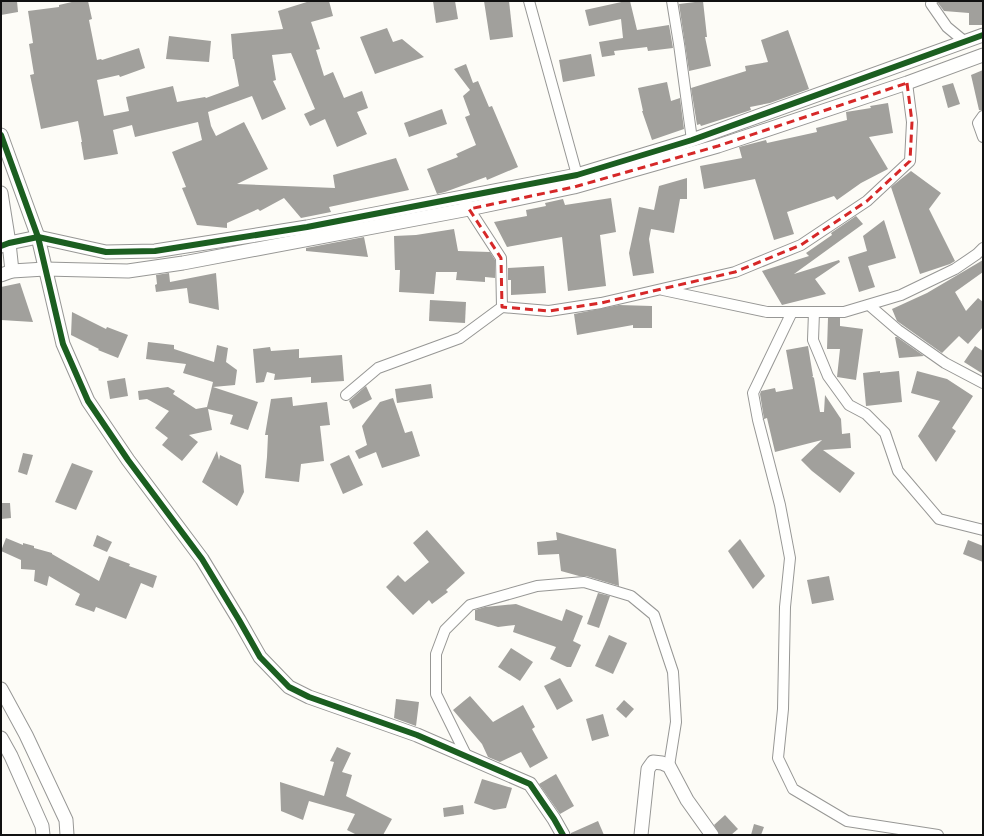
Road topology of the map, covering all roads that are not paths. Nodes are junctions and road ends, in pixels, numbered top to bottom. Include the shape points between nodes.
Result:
1 (529, 1) edge
2 (672, 1) edge
3 (932, 1) edge
4 (983, 35) edge
5 (964, 41) junction
6 (983, 56) edge
7 (907, 83) junction
8 (983, 116) edge
9 (1, 135) edge
10 (983, 137) edge
11 (692, 140) junction
12 (577, 175) junction
13 (1, 193) edge
14 (462, 198) junction
15 (470, 209) junction
16 (38, 237) junction
17 (5, 244) edge
18 (983, 248) edge
19 (45, 269) junction
20 (6, 273) edge
21 (659, 289) junction
22 (869, 304) junction
23 (502, 307) junction
24 (792, 312) junction
25 (814, 312) junction
26 (983, 383) edge
27 (346, 395) dead end
28 (983, 530) edge
29 (1, 689) edge
30 (1, 738) edge
31 (466, 755) junction
32 (669, 766) junction
33 (43, 835) edge
34 (66, 835) edge
35 (563, 835) edge
36 (641, 835) edge
37 (712, 835) edge
38 (938, 835) edge

1 - 12 street
2 - 11 street
3 - 5 street via 931,4 947,27
4 - 5 street
5 - 11 street
6 - 7 street
7 - 15 street via 718,146 574,187
7 - 21 street via 912,122 910,161 867,201 801,245 735,272
8 - 10 street via 978,123
9 - 16 street
11 - 12 street
12 - 14 street
13 - 17 street
14 - 15 street
14 - 16 street via 307,227 155,251 106,252
15 - 19 street via 136,270
15 - 23 street via 501,258
16 - 17 street
16 - 19 street
17 - 20 street
18 - 22 street via 948,272 901,295
19 - 20 street
19 - 31 street via 62,344 88,401 128,460 202,559 260,657 289,687 309,697
21 - 23 street via 601,303 548,311
21 - 24 street via 767,312
22 - 25 street via 844,312
22 - 26 street via 898,330 945,363
23 - 27 street via 460,338 378,368
24 - 25 street
24 - 38 street via 754,393 790,558 785,606 783,709 778,758 793,789 847,821
25 - 28 street via 813,340 828,376 849,405 866,414 885,433 898,471 939,519
29 - 34 street via 26,734 66,820
30 - 33 street via 39,819
31 - 32 street via 436,694 436,654 446,630 470,605 537,586 584,582 631,596 654,615 673,672 676,722
31 - 35 street via 530,784
32 - 36 street via 653,762 648,769
32 - 37 street via 687,800

